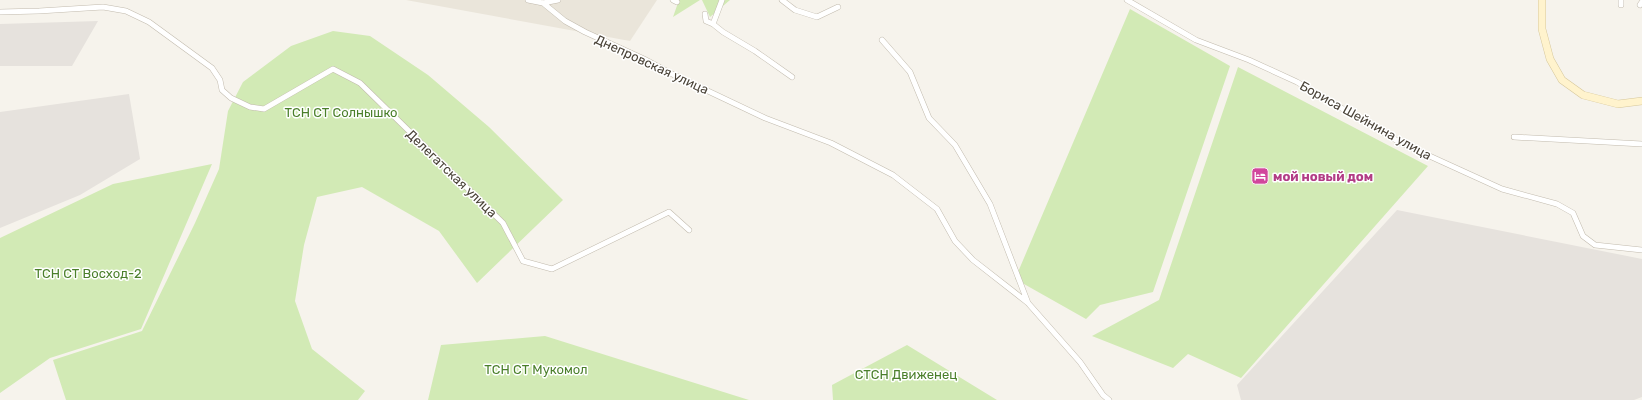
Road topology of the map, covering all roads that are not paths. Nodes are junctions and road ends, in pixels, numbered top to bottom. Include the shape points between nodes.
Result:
1 (528, 0) edge
2 (558, 0) edge
3 (722, 0) edge
4 (782, 0) edge
5 (1127, 0) edge
6 (1542, 0) edge
7 (543, 3) junction
8 (838, 7) dead end
9 (0, 12) edge
10 (705, 14) dead end
11 (713, 24) junction
12 (882, 40) dead end
13 (792, 77) dead end
14 (1642, 101) edge
15 (1514, 137) dead end
16 (1642, 144) edge
17 (689, 230) dead end
18 (1642, 250) edge
19 (1028, 303) junction
20 (1109, 400) edge

1 - 7 street, Днепровская улица
2 - 7 street, Днепровская улица
3 - 11 street
4 - 8 street via 795,10 817,17
5 - 18 street, Бориса Шейнина улица via 1196,40 1297,82 1401,143 1502,189 1562,207 1573,213 1583,236 1594,244
6 - 14 main road via 1542,29 1550,59 1562,80 1583,94 1618,104
7 - 19 street, Днепровская улица via 565,21 585,32 765,118 831,143 893,176 937,209 955,241 973,260
9 - 17 street, Делегатская улица via 103,7 126,11 149,22 212,68 220,80 222,90 231,98 250,107 264,109 333,69 360,83 503,223 523,261 552,269 669,212
10 - 11 street via 706,21
11 - 13 street
12 - 19 street via 910,72 929,118 955,145 990,204
15 - 16 street
19 - 20 street via 1080,362

